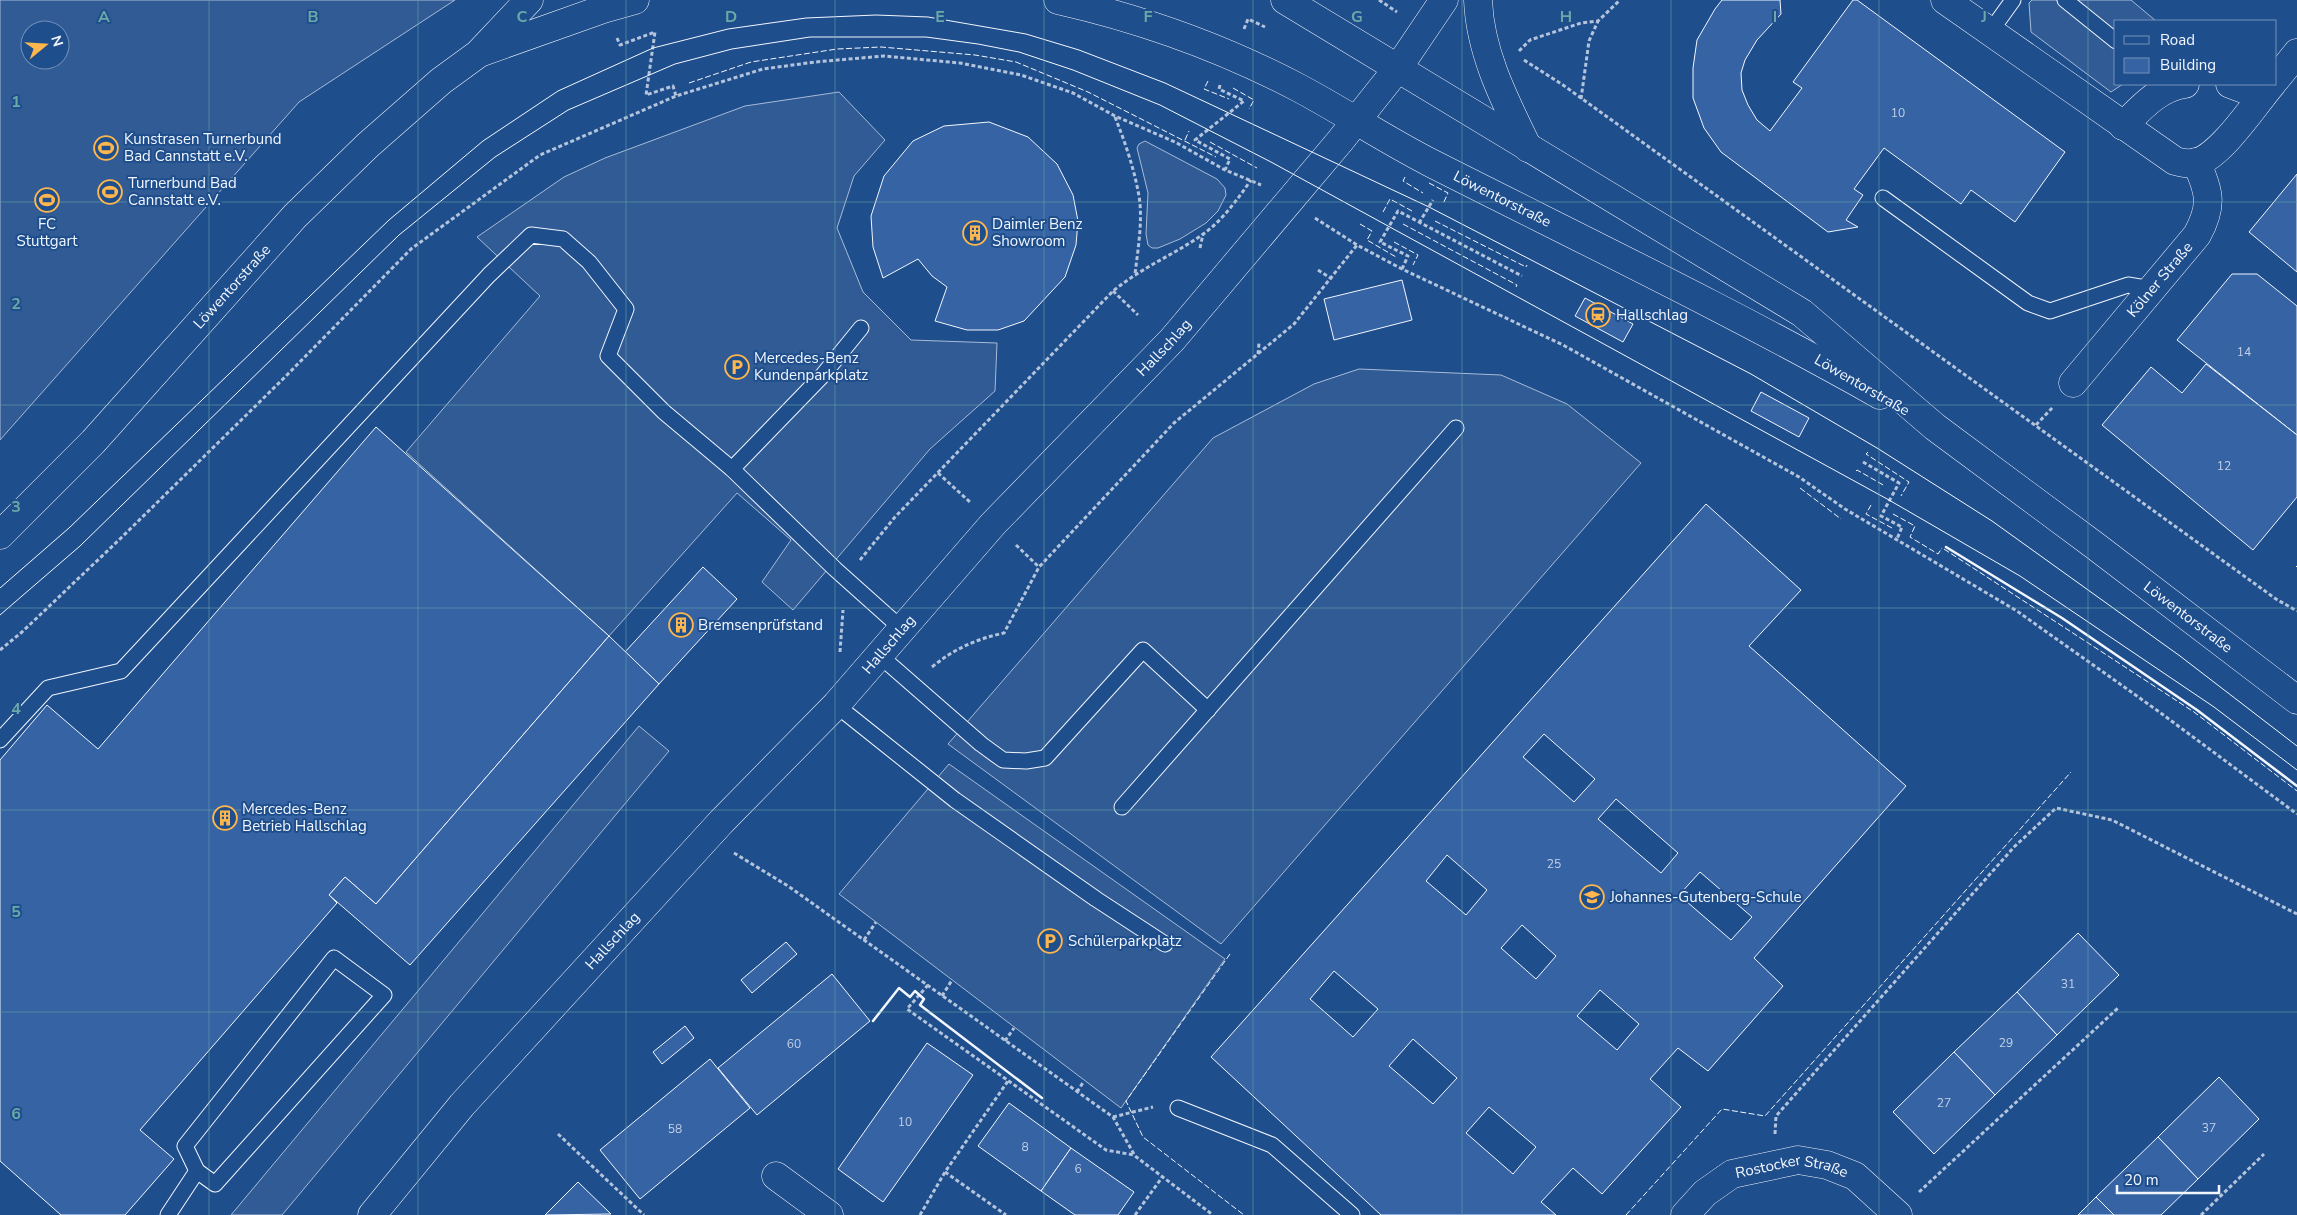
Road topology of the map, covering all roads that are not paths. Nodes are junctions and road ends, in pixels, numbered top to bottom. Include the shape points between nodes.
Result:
1 (529, 0) edge
2 (635, 0) edge
3 (1058, 0) edge
4 (1444, 0) edge
5 (1478, 0) edge
6 (1945, 0) edge
7 (2012, 0) edge
8 (2065, 0) edge
9 (1289, 2) edge
10 (1990, 32) junction
11 (2114, 38) edge
12 (2297, 53) edge
13 (478, 54) junction
14 (1398, 68) junction
15 (2277, 77) edge
16 (2177, 85) edge
17 (2250, 85) edge
18 (2270, 86) edge
19 (1356, 121) junction
20 (2123, 126) junction
21 (1528, 148) junction
22 (2196, 162) junction
23 (1883, 198) dead end
24 (2152, 289) junction
25 (861, 328) dead end
26 (2073, 384) dead end
27 (1935, 427) junction
28 (1456, 428) dead end
29 (732, 469) junction
30 (0, 535) edge
31 (901, 628) junction
32 (879, 655) junction
33 (2297, 700) edge
34 (836, 705) junction
35 (1208, 710) junction
36 (0, 740) edge
37 (1122, 807) dead end
38 (1165, 944) dead end
39 (1178, 1108) road end
40 (197, 1171) junction
41 (776, 1176) dead end
42 (1897, 1214) edge
43 (168, 1215) edge
44 (372, 1215) edge
45 (829, 1215) edge
46 (1352, 1215) edge
47 (1685, 1215) edge

1 - 13 main road, Löwentorstraße
2 - 13 main road, Löwentorstraße
3 - 19 main road, Löwentorstraße via 1116,13 1232,56 1299,88
4 - 14 main road, Hallschlag
5 - 21 main road via 1479,19 1498,86
6 - 10 main road
7 - 10 lane
8 - 11 lane
9 - 14 main road, Löwentorstraße
10 - 20 main road
12 - 15 main road
13 - 30 main road, Löwentorstraße via 441,81 368,145 295,216 93,442
14 - 19 main road, Hallschlag
14 - 21 main road, Löwentorstraße
16 - 20 main road via 2169,86 2149,100
17 - 18 main road
18 - 22 main road via 2232,133 2205,158
19 - 27 main road, Löwentorstraße via 1428,162 1781,339
19 - 31 main road, Hallschlag via 1172,340 993,524
20 - 22 main road via 2175,162
21 - 27 main road, Löwentorstraße via 1802,313
22 - 24 main road, Kölner Straße via 2208,196 2207,217 2197,236
23 - 24 lane via 2028,302 2050,311 2128,285
24 - 26 main road, Kölner Straße
25 - 29 lane via 822,376
27 - 33 main road, Löwentorstraße
28 - 35 lane
29 - 31 lane
29 - 36 lane via 664,412 608,356 626,309 589,262 564,239 531,234 488,275 121,671 48,688
31 - 32 main road, Hallschlag
32 - 34 main road, Hallschlag
32 - 35 lane via 1003,760 1045,758 1143,650
34 - 38 lane via 955,800
34 - 44 main road, Hallschlag via 708,837 462,1105
35 - 37 lane
39 - 46 lane via 1272,1145
40 - 40 lane via 215,1184 384,995 334,958 185,1146
40 - 43 lane
41 - 45 main road
42 - 47 main road, Rostocker Straße via 1855,1176 1827,1164 1798,1160 1732,1174 1705,1194

